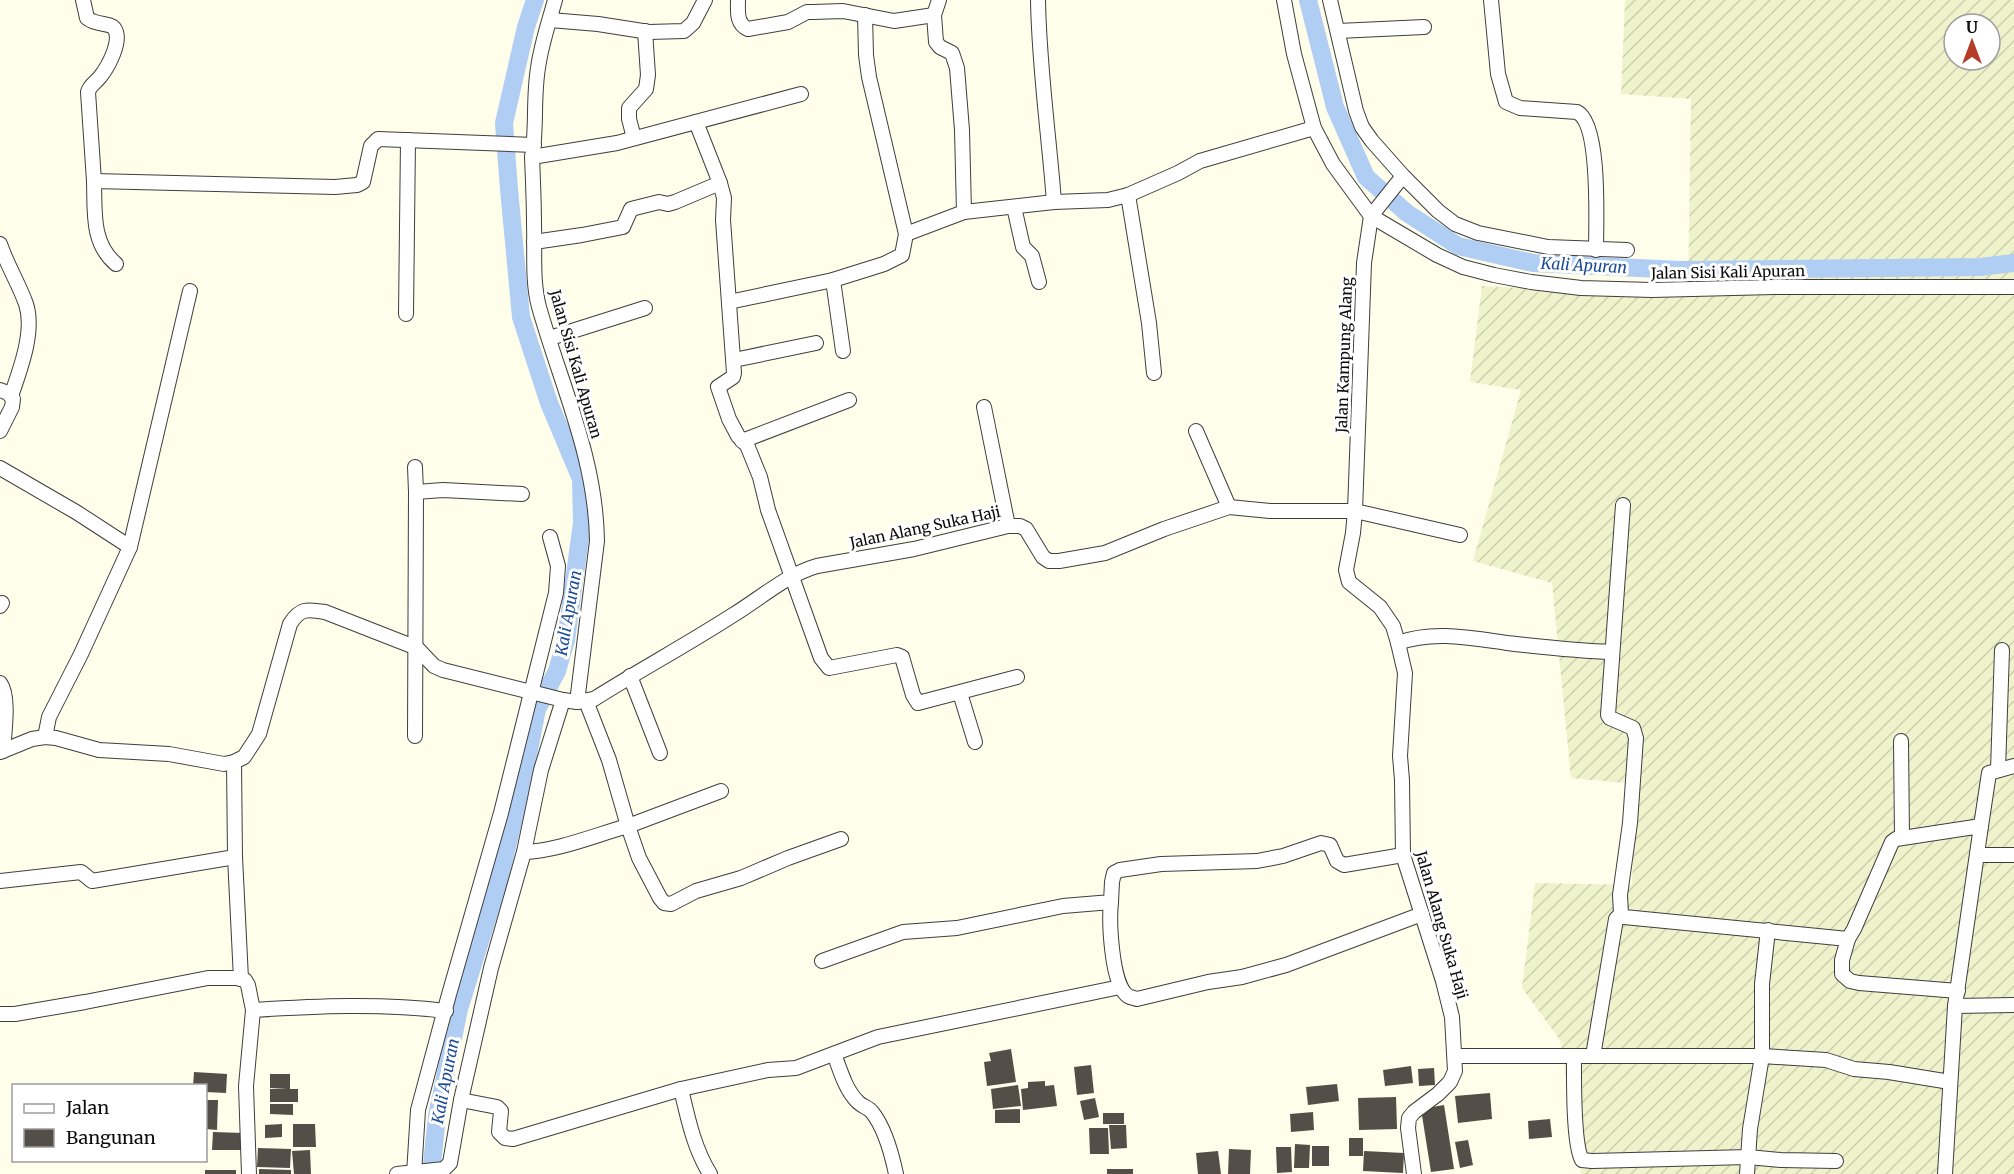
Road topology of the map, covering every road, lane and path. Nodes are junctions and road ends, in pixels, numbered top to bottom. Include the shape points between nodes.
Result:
1 (83, 0) edge
2 (555, 0) edge
3 (705, 0) edge
4 (738, 0) edge
5 (939, 0) edge
6 (1038, 0) edge
7 (1284, 0) edge
8 (1330, 0) edge
9 (1491, 0) edge
10 (866, 15) junction
11 (934, 15) junction
12 (550, 20) junction
13 (1424, 27) dead end
14 (645, 31) junction
15 (1338, 31) junction
16 (801, 94) dead end
17 (696, 122) junction
18 (1314, 128) junction
19 (634, 138) junction
20 (408, 140) junction
21 (530, 149) junction
22 (94, 181) junction
23 (1399, 181) junction
24 (720, 183) junction
25 (1128, 195) junction
26 (1054, 202) junction
27 (1014, 207) junction
28 (964, 212) junction
29 (1371, 216) junction
30 (906, 234) junction
31 (534, 242) junction
32 (0, 244) edge
33 (1596, 250) junction
34 (1627, 250) dead end
35 (116, 264) dead end
36 (832, 280) junction
37 (1039, 282) dead end
38 (2014, 287) edge
39 (190, 291) dead end
40 (729, 302) junction
41 (645, 308) dead end
42 (406, 314) dead end
43 (550, 338) junction
44 (816, 344) dead end
45 (843, 351) dead end
46 (734, 360) junction
47 (1154, 373) dead end
48 (6, 393) edge
49 (849, 400) dead end
50 (984, 406) dead end
51 (0, 431) edge
52 (1196, 431) dead end
53 (742, 441) junction
54 (414, 467) dead end
55 (0, 468) edge
56 (416, 492) junction
57 (522, 494) dead end
58 (1623, 505) dead end
59 (1229, 507) junction
60 (1355, 511) junction
61 (1008, 526) junction
62 (1460, 535) dead end
63 (550, 537) dead end
64 (130, 547) junction
65 (791, 576) junction
66 (1398, 643) junction
67 (417, 648) junction
68 (2002, 650) dead end
69 (1612, 652) junction
70 (630, 676) junction
71 (1017, 677) dead end
72 (0, 683) edge
73 (535, 692) junction
74 (960, 693) junction
75 (571, 700) junction
76 (415, 736) dead end
77 (45, 737) junction
78 (1901, 741) dead end
79 (975, 742) dead end
80 (2, 752) edge
81 (660, 753) dead end
82 (234, 762) junction
83 (2014, 766) edge
84 (1998, 770) junction
85 (721, 791) dead end
86 (628, 826) junction
87 (1981, 826) junction
88 (1902, 837) junction
89 (841, 839) dead end
90 (524, 852) junction
91 (1403, 855) junction
92 (1978, 855) junction
93 (2014, 855) edge
94 (235, 857) junction
95 (0, 881) edge
96 (1111, 902) junction
97 (1422, 914) junction
98 (1621, 914) junction
99 (1768, 930) junction
100 (1848, 939) junction
101 (822, 961) dead end
102 (240, 979) junction
103 (1120, 987) junction
104 (1958, 991) junction
105 (2014, 1005) edge
106 (1955, 1006) junction
107 (253, 1010) junction
108 (446, 1011) junction
109 (0, 1014) edge
110 (834, 1054) junction
111 (1455, 1056) junction
112 (1574, 1056) junction
113 (1593, 1056) junction
114 (1762, 1056) junction
115 (1950, 1082) junction
116 (681, 1089) junction
117 (461, 1100) junction
118 (1748, 1157) junction
119 (1836, 1161) dead end
120 (416, 1172) edge
121 (249, 1174) edge
122 (397, 1174) edge
123 (710, 1174) edge
124 (896, 1174) edge
125 (1414, 1174) edge
126 (1747, 1174) edge
127 (1945, 1174) edge

1 - 22 street via 87,18 110,25 117,37 113,55 88,92
2 - 12 street, Jalan Sisi Kali Apuran
3 - 14 street via 688,29
4 - 10 street via 740,22 748,29 788,22 813,12
5 - 11 street
6 - 26 street via 1040,72
7 - 18 street, Jalan Sisi Kali Apuran
8 - 15 street
9 - 33 street via 1498,74 1506,102 1520,108 1577,112 1587,122 1595,159
10 - 11 street via 894,21
10 - 30 street via 869,77
11 - 28 street via 936,42 952,52 957,68
12 - 14 street
12 - 21 street, Jalan Sisi Kali Apuran via 538,67
13 - 15 street
14 - 19 street via 646,89 629,108
15 - 23 street via 1362,127
16 - 17 street
17 - 19 street
17 - 24 street
18 - 25 street via 1200,161
18 - 29 street, Jalan Sisi Kali Apuran via 1333,164
19 - 21 street
20 - 21 street
20 - 22 street via 375,141 363,182 357,185
20 - 42 street
21 - 31 street, Jalan Sisi Kali Apuran
22 - 35 street via 98,240
23 - 29 street, Jalan Kampung Alang
23 - 33 street via 1455,224 1478,234 1548,247
24 - 31 street via 675,202 631,209 622,227
24 - 40 street
25 - 26 street via 1108,200
25 - 47 street
26 - 27 street
27 - 28 street
27 - 37 street via 1023,247 1034,259
28 - 30 street
29 - 38 street, Jalan Sisi Kali Apuran via 1463,267 1581,288
29 - 60 street, Jalan Kampung Alang via 1364,263
30 - 36 street via 902,255 897,259
31 - 43 street, Jalan Sisi Kali Apuran via 539,305
32 - 48 street via 26,303 28,321 22,362
33 - 34 street
36 - 40 street
36 - 45 street
39 - 64 street
40 - 46 street
41 - 43 street
43 - 75 street, Jalan Sisi Kali Apuran via 589,466 597,515 595,559
44 - 46 street
46 - 53 street via 733,377 718,387
48 - 51 street via 12,407
49 - 53 street
50 - 61 street
52 - 59 street
53 - 65 street via 760,477
54 - 56 street
55 - 64 street
56 - 57 street
56 - 67 street
58 - 69 street
59 - 60 street, Jalan Alang Suka Haji
59 - 61 street, Jalan Alang Suka Haji via 1105,554 1059,561 1043,557 1026,528
60 - 62 street
60 - 66 street, Jalan Alang Suka Haji via 1346,570 1349,582 1380,607 1393,626
61 - 65 street, Jalan Alang Suka Haji via 914,549 817,566
63 - 73 street via 558,580
64 - 77 street via 50,717
65 - 70 street, Jalan Alang Suka Haji
65 - 74 street via 827,666 897,656 903,660 918,703
66 - 69 street via 1417,637 1446,636
66 - 91 street, Jalan Alang Suka Haji via 1405,673 1400,756
67 - 73 street via 443,670
67 - 76 street
67 - 82 street via 325,612 299,612 290,624 259,734 244,758
68 - 84 street
69 - 98 street via 1608,715 1633,728 1636,738
70 - 75 street, Jalan Alang Suka Haji via 594,699
70 - 81 street
71 - 74 street
72 - 80 street via 5,697
73 - 75 street
73 - 108 street
74 - 79 street
75 - 86 street via 609,760
75 - 90 street, Jalan Sisi Kali Apuran via 541,770
77 - 80 street
77 - 82 street via 99,750
78 - 88 street
82 - 94 street
83 - 84 street
84 - 87 street via 1989,773
85 - 86 street
86 - 89 street via 660,898 671,904 696,891
86 - 90 street via 558,847
87 - 88 street
87 - 92 street
88 - 100 street via 1892,842
90 - 117 street, Jalan Sisi Kali Apuran via 491,968
91 - 96 street via 1344,865 1337,861 1330,845 1321,843 1257,861 1161,864 1120,870 1113,875
91 - 97 street, Jalan Alang Suka Haji
92 - 93 street
92 - 104 street
94 - 95 street via 92,881 81,872
94 - 102 street
96 - 101 street via 1063,906 957,928 903,932
96 - 103 street via 1114,967
97 - 103 street via 1242,977 1137,999
97 - 111 street, Jalan Alang Suka Haji via 1452,1017
98 - 99 street
98 - 113 street via 1616,919
99 - 100 street
99 - 114 street via 1762,984
100 - 104 street via 1842,974 1850,981
102 - 107 street via 248,985
102 - 109 street via 208,978
103 - 110 street via 907,1029
104 - 106 street
105 - 106 street
106 - 115 street
107 - 108 street via 333,1006
107 - 121 street via 246,1086
108 - 120 street via 418,1110
110 - 116 street via 796,1068 768,1070
110 - 124 street via 854,1099 871,1110 891,1151
111 - 112 street
111 - 125 street, Jalan Alang Suka Haji via 1450,1082 1409,1118
112 - 113 street
112 - 118 street via 1577,1136 1582,1160
113 - 114 street
114 - 115 street via 1826,1060 1854,1069
114 - 118 street
115 - 127 street
116 - 117 street via 513,1139 505,1138 499,1131 501,1111 497,1107
116 - 123 street via 699,1156
117 - 120 street, Jalan Sisi Kali Apuran via 450,1163 444,1168
118 - 119 street
118 - 126 street
120 - 122 street

